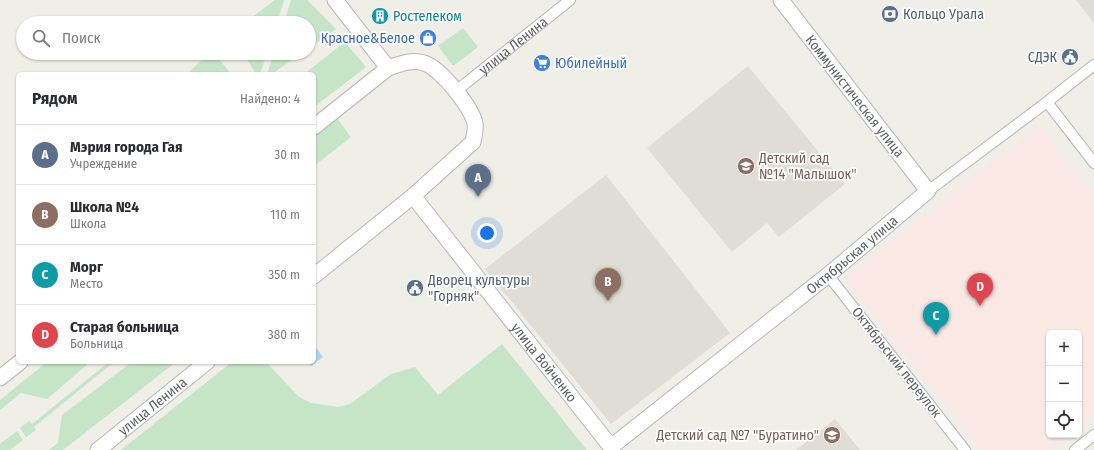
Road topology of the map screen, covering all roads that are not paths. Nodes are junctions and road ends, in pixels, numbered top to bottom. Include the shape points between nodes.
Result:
1 (335, 0) edge
2 (570, 0) edge
3 (781, 0) edge
4 (1094, 65) edge
5 (388, 68) junction
6 (456, 91) junction
7 (1047, 102) junction
8 (316, 125) edge
9 (1094, 163) edge
10 (928, 191) junction
11 (414, 196) junction
12 (316, 274) edge
13 (828, 275) junction
14 (18, 364) edge
15 (205, 364) edge
16 (0, 378) edge
17 (1094, 434) edge
18 (611, 447) joint
19 (98, 450) edge
20 (965, 450) edge
21 (1075, 450) edge

1 - 5 main road
2 - 6 street, улица Ленина
3 - 10 main road, Коммунистическая улица
4 - 7 street, Октябрьская улица
5 - 6 main road via 404,62 426,63 434,67
5 - 8 main road
6 - 11 main road via 470,110 476,125 473,142
7 - 9 street
7 - 10 street, Октябрьская улица
10 - 13 main road, Октябрьская улица
11 - 12 main road
11 - 18 main road, улица Войченко
13 - 18 main road, Октябрьская улица
13 - 20 street, Октябрьский переулок
14 - 16 main road
15 - 19 main road, улица Ленина
17 - 21 street

